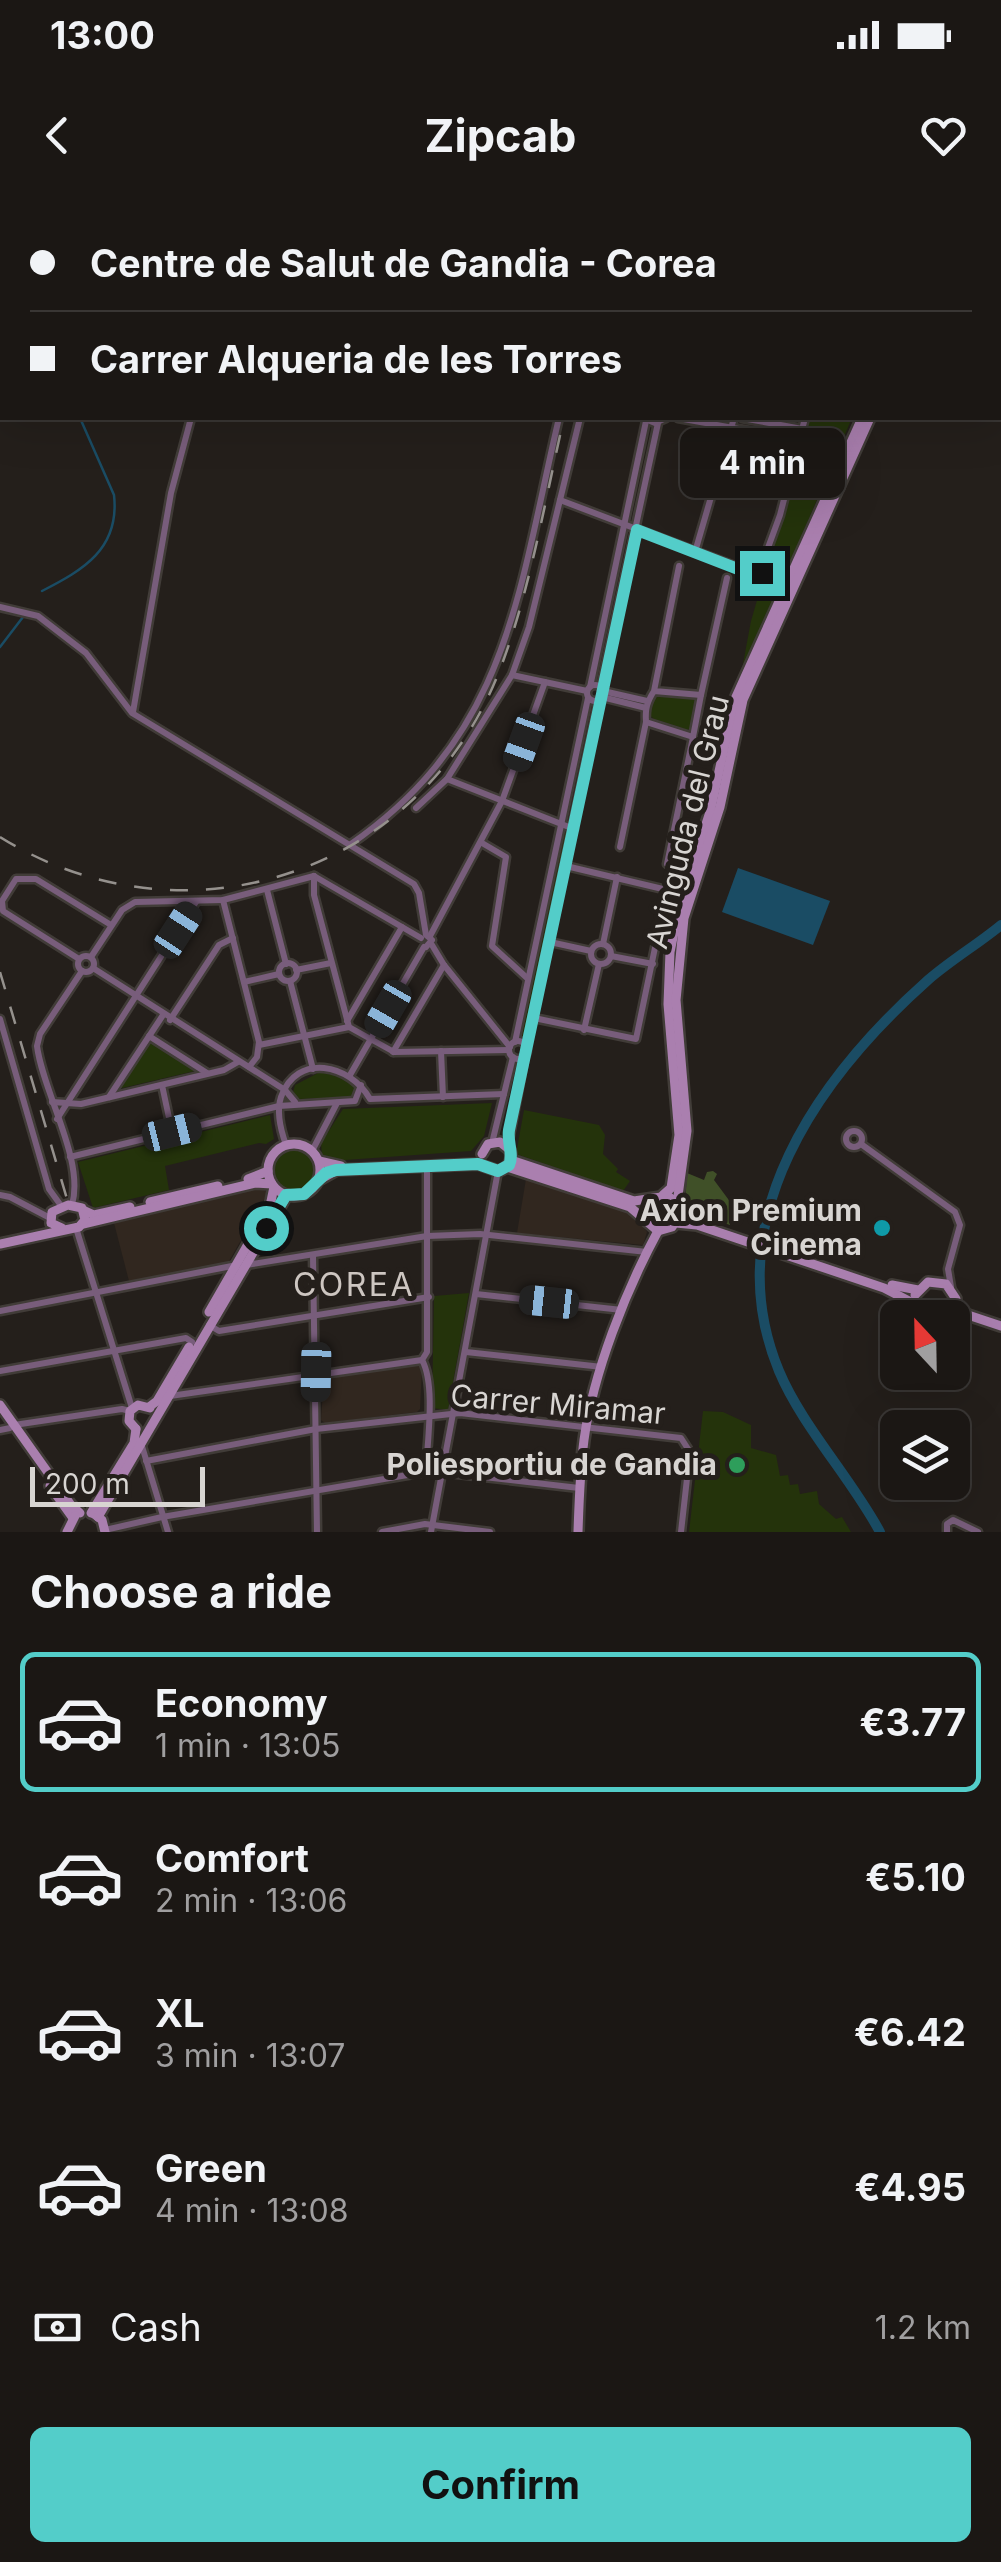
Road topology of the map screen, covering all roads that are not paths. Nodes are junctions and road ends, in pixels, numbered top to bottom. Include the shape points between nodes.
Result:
1 (190, 420) edge
2 (559, 420) edge
3 (580, 420) edge
4 (645, 420) edge
5 (648, 420) edge
6 (663, 420) edge
7 (706, 420) edge
8 (752, 420) edge
9 (804, 420) edge
10 (861, 420) edge
11 (869, 420) edge
12 (733, 422) edge
13 (658, 423) junction
14 (802, 430) junction
15 (800, 440) junction
16 (560, 500) junction
17 (624, 526) junction
18 (637, 530) junction
19 (695, 552) junction
20 (679, 566) dead end
21 (727, 578) dead end
22 (0, 607) edge
23 (512, 675) junction
24 (546, 682) junction
25 (654, 691) junction
26 (588, 692) junction
27 (601, 694) junction
28 (701, 695) junction
29 (647, 704) junction
30 (132, 714) junction
31 (646, 722) junction
32 (692, 737) junction
33 (447, 779) junction
34 (502, 801) junction
35 (416, 808) dead end
36 (560, 824) junction
37 (574, 829) junction
38 (351, 844) junction
39 (482, 844) junction
40 (620, 847) dead end
41 (667, 864) dead end
42 (566, 866) junction
43 (314, 876) junction
44 (617, 877) junction
45 (268, 890) junction
46 (223, 900) junction
47 (196, 902) junction
48 (111, 925) junction
49 (422, 937) junction
50 (233, 938) junction
51 (550, 942) junction
52 (602, 944) junction
53 (591, 951) junction
54 (611, 956) junction
55 (91, 957) junction
56 (78, 959) junction
57 (330, 962) junction
58 (286, 964) junction
59 (599, 964) junction
60 (654, 964) junction
61 (444, 965) junction
62 (93, 968) junction
63 (296, 970) junction
64 (82, 971) junction
65 (279, 974) junction
66 (527, 978) junction
67 (290, 980) junction
68 (244, 982) junction
69 (134, 996) junction
70 (167, 1017) junction
71 (534, 1018) junction
72 (0, 1019) edge
73 (348, 1024) junction
74 (584, 1030) junction
75 (149, 1036) junction
76 (305, 1037) junction
77 (370, 1040) junction
78 (260, 1045) junction
79 (512, 1049) junction
80 (441, 1051) junction
81 (393, 1052) junction
82 (526, 1052) junction
83 (240, 1062) junction
84 (249, 1067) junction
85 (313, 1069) junction
86 (208, 1074) junction
87 (350, 1074) junction
88 (162, 1085) junction
89 (361, 1085) junction
90 (284, 1090) junction
91 (504, 1094) junction
92 (109, 1097) junction
93 (443, 1097) junction
94 (370, 1100) junction
95 (355, 1101) junction
96 (51, 1102) junction
97 (68, 1102) junction
98 (338, 1103) junction
99 (297, 1104) junction
100 (279, 1106) junction
101 (57, 1118) junction
102 (172, 1132) junction
103 (492, 1142) junction
104 (860, 1144) dead end
105 (286, 1145) junction
106 (508, 1146) junction
107 (312, 1150) junction
108 (482, 1154) junction
109 (70, 1157) junction
110 (319, 1161) junction
111 (427, 1166) junction
112 (501, 1166) junction
113 (268, 1170) junction
114 (318, 1180) junction
115 (273, 1185) junction
116 (286, 1195) junction
117 (663, 1195) junction
118 (0, 1196) edge
119 (649, 1200) junction
120 (678, 1205) junction
121 (65, 1211) junction
122 (644, 1216) junction
123 (676, 1223) junction
124 (694, 1224) junction
125 (79, 1226) junction
126 (62, 1228) junction
127 (658, 1230) junction
128 (486, 1234) junction
129 (427, 1236) junction
130 (0, 1241) edge
131 (647, 1252) junction
132 (313, 1255) junction
133 (794, 1256) junction
134 (243, 1261) junction
135 (948, 1268) junction
136 (934, 1281) junction
137 (951, 1288) junction
138 (918, 1290) junction
139 (95, 1293) junction
140 (476, 1294) junction
141 (428, 1297) junction
142 (907, 1300) edge
143 (916, 1300) edge
144 (956, 1300) edge
145 (624, 1310) junction
146 (970, 1310) edge
147 (0, 1311) edge
148 (315, 1314) junction
149 (970, 1315) edge
150 (1001, 1323) edge
151 (209, 1324) junction
152 (192, 1342) junction
153 (114, 1350) junction
154 (466, 1352) junction
155 (422, 1360) junction
156 (602, 1368) junction
157 (0, 1371) edge
158 (316, 1372) junction
159 (168, 1396) junction
160 (0, 1405) edge
161 (149, 1407) junction
162 (131, 1410) junction
163 (454, 1413) junction
164 (0, 1414) edge
165 (428, 1418) junction
166 (151, 1424) junction
167 (586, 1426) junction
168 (8, 1428) edge
169 (136, 1429) junction
170 (316, 1430) junction
171 (140, 1443) junction
172 (146, 1460) junction
173 (426, 1472) junction
174 (440, 1472) junction
175 (580, 1488) junction
176 (317, 1492) junction
177 (86, 1515) junction
178 (162, 1516) junction
179 (432, 1528) edge
180 (105, 1531) edge
181 (67, 1532) edge
182 (168, 1532) edge
183 (317, 1532) edge
184 (382, 1532) edge
185 (490, 1532) edge
186 (578, 1532) edge
187 (681, 1532) edge
188 (947, 1532) edge
189 (978, 1532) edge

1 - 30 street
2 - 38 street via 496,666 465,729 420,786
3 - 16 street
4 - 17 street
5 - 13 street
6 - 13 street
7 - 12 street
8 - 14 street
9 - 14 street
10 - 117 main road, Avinguda del Grau via 735,698 710,812 680,903 668,1004 678,1146 671,1188
11 - 120 main road, Avinguda del Grau via 740,707 717,817 687,905 676,987 687,1129
12 - 15 street
12 - 19 street
13 - 18 street
14 - 15 street
15 - 19 street via 762,573
16 - 17 street
16 - 23 street
17 - 18 street
17 - 26 street
18 - 19 street
18 - 27 street
20 - 25 street
21 - 28 street
22 - 30 street via 38,616 86,653
23 - 24 street
23 - 33 street
24 - 26 street
24 - 34 street
25 - 28 street
25 - 29 street
26 - 27 street
26 - 27 street
26 - 36 street
27 - 29 street
27 - 37 street
28 - 32 street
29 - 31 street
30 - 38 street
31 - 32 street
31 - 40 street
32 - 41 street
33 - 34 street
33 - 35 street
34 - 36 street
34 - 39 street
36 - 37 street
36 - 66 street
37 - 42 street
38 - 49 street via 418,890
39 - 49 street
39 - 66 street via 506,857 492,946
42 - 44 street
42 - 51 street
43 - 45 street
43 - 49 street
43 - 57 street
44 - 52 street
44 - 60 street via 664,887 668,897
45 - 46 street
45 - 58 street
46 - 47 street
46 - 50 street
47 - 48 street via 135,902
47 - 69 street
48 - 55 street
48 - 56 street via 36,879 16,879 3,911
49 - 61 street
49 - 73 street
49 - 77 street
50 - 68 street
50 - 70 street via 219,946
51 - 53 street
51 - 71 street
52 - 53 street
52 - 54 street
53 - 59 street
54 - 59 street
54 - 60 street
55 - 56 street
55 - 62 street
56 - 64 street
57 - 63 street
57 - 73 street
58 - 63 street
58 - 65 street
59 - 74 street
60 - 74 street via 638,1037
61 - 79 street
61 - 81 street
62 - 64 street
62 - 69 street
63 - 67 street
64 - 96 street via 38,1040
65 - 67 street
65 - 68 street
66 - 79 street
67 - 76 street
68 - 78 street
69 - 70 street
69 - 97 street
70 - 75 street
70 - 83 street
71 - 74 street
71 - 82 street
72 - 121 street via 50,1189
73 - 76 street
73 - 77 street
75 - 86 street
75 - 92 street
76 - 78 street
76 - 85 street
77 - 81 street
77 - 87 street
78 - 84 street
79 - 80 street
79 - 82 street
79 - 82 street via 521,1042
79 - 91 street
80 - 81 street
80 - 93 street
82 - 106 street
83 - 84 street
83 - 86 street
84 - 90 street
85 - 87 street
85 - 90 street
86 - 88 street
87 - 89 street
88 - 92 street
88 - 102 street
89 - 94 street
89 - 95 street
90 - 99 street
90 - 100 street
91 - 93 street
91 - 103 street
92 - 97 street
93 - 94 street
94 - 95 street
95 - 98 street
96 - 97 street
96 - 101 street
97 - 101 street
98 - 99 street
98 - 107 street
99 - 100 street
100 - 102 street
100 - 105 street
101 - 109 street
102 - 109 street
103 - 106 main road
103 - 108 main road
104 - 135 street via 955,1212 960,1225
105 - 107 main road
105 - 113 main road
106 - 112 main road
107 - 110 main road
108 - 110 main road via 336,1166
108 - 112 main road
109 - 121 street via 76,1190
110 - 114 main road
111 - 112 main road
111 - 114 main road via 336,1170
111 - 129 street
112 - 119 main road
112 - 122 main road
112 - 128 street
113 - 115 main road
113 - 121 main road via 94,1215
114 - 116 main road via 304,1194
115 - 116 main road
115 - 125 main road via 256,1183
115 - 134 main road
116 - 134 main road
117 - 119 main road
117 - 120 main road
118 - 121 street
119 - 122 main road
120 - 123 main road
120 - 124 main road
121 - 125 main road
121 - 126 main road
121 - 130 main road
122 - 127 main road
123 - 124 main road
123 - 127 main road
124 - 133 main road
125 - 126 main road
125 - 139 street
126 - 130 main road
127 - 131 main road
128 - 129 street
128 - 131 street
128 - 140 street
129 - 132 street
129 - 141 street
131 - 145 main road
132 - 134 street via 252,1266
132 - 148 street
133 - 138 main road
133 - 142 main road
134 - 139 street
134 - 151 main road
134 - 152 main road
135 - 136 street
135 - 137 street
136 - 137 main road
136 - 138 main road
137 - 144 main road
138 - 143 main road
139 - 147 street
139 - 153 street
140 - 145 street
140 - 154 street
141 - 148 street
141 - 155 street
145 - 156 main road
146 - 150 main road
148 - 151 street via 218,1331
148 - 158 street
149 - 150 main road
151 - 159 main road
152 - 153 street
152 - 161 main road
153 - 157 street
153 - 162 street
154 - 156 street
154 - 163 street
155 - 158 street
155 - 165 street
156 - 167 main road
158 - 159 street
158 - 170 street
159 - 166 main road
160 - 168 main road
161 - 162 main road
161 - 166 main road
162 - 168 street
162 - 169 main road
163 - 165 street, Carrer Miramar
163 - 167 street, Carrer Miramar
163 - 174 street
164 - 168 main road
165 - 170 street, Carrer Miramar
165 - 173 street
166 - 169 main road
166 - 171 main road
167 - 175 main road
167 - 187 street, Carrer Miramar via 685,1439 690,1452
168 - 177 main road
169 - 177 main road via 134,1443
170 - 172 street, Carrer Miramar
170 - 176 street
171 - 172 street
171 - 177 main road
172 - 178 street
173 - 174 street
173 - 176 street
174 - 175 street
174 - 179 street
175 - 186 main road
176 - 178 street
176 - 183 street
177 - 180 main road
177 - 181 main road
178 - 180 street
178 - 182 street
179 - 184 street
179 - 185 street
188 - 189 street via 953,1520

